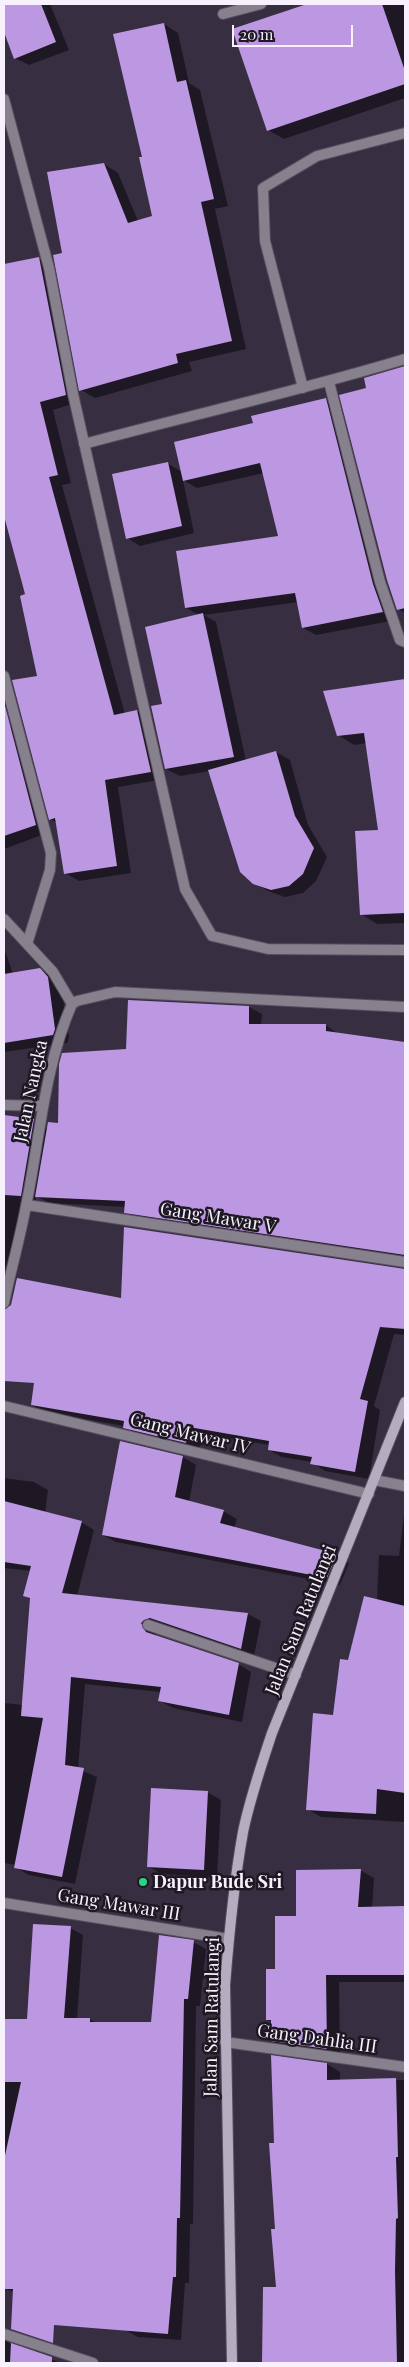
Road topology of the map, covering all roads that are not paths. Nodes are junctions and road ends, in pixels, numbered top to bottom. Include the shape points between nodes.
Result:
1 (261, 4) edge
2 (223, 14) dead end
3 (4, 99) edge
4 (405, 133) edge
5 (405, 359) edge
6 (329, 382) junction
7 (303, 388) junction
8 (84, 444) junction
9 (405, 642) edge
10 (4, 676) edge
11 (4, 919) edge
12 (27, 944) junction
13 (405, 950) edge
14 (72, 1004) junction
15 (405, 1007) edge
16 (4, 1106) edge
17 (43, 1106) junction
18 (27, 1205) junction
19 (405, 1262) edge
20 (4, 1303) edge
21 (405, 1402) edge
22 (4, 1406) edge
23 (374, 1480) junction
24 (405, 1486) edge
25 (369, 1494) junction
26 (148, 1625) dead end
27 (296, 1675) junction
28 (4, 1903) edge
29 (229, 1938) junction
30 (225, 2042) junction
31 (405, 2068) edge
32 (4, 2334) edge
33 (93, 2363) edge
34 (232, 2363) edge

1 - 2 street
3 - 8 street via 49,268
4 - 7 street via 317,156 263,188 265,241
5 - 6 street
6 - 7 street
6 - 9 street via 380,582 400,640
7 - 8 street
8 - 13 street via 185,889 212,936 268,949
10 - 12 street via 51,853 50,870
11 - 12 street
12 - 14 street via 53,972
14 - 15 street via 115,992
14 - 17 street, Jalan Nangka via 60,1030
16 - 17 street
17 - 18 street, Jalan Nangka
18 - 19 street, Gang Mawar V
18 - 20 street, Jalan Nangka
21 - 23 street, Jalan Sam Ratulangi
22 - 25 street, Gang Mawar IV
23 - 24 street
23 - 25 street, Jalan Sam Ratulangi
25 - 27 street, Jalan Sam Ratulangi
26 - 27 street
27 - 29 street, Jalan Sam Ratulangi via 255,1785 243,1833
28 - 29 street, Gang Mawar III
29 - 30 street, Jalan Sam Ratulangi
30 - 31 street, Gang Dahlia III
30 - 34 street, Jalan Sam Ratulangi
32 - 33 street

